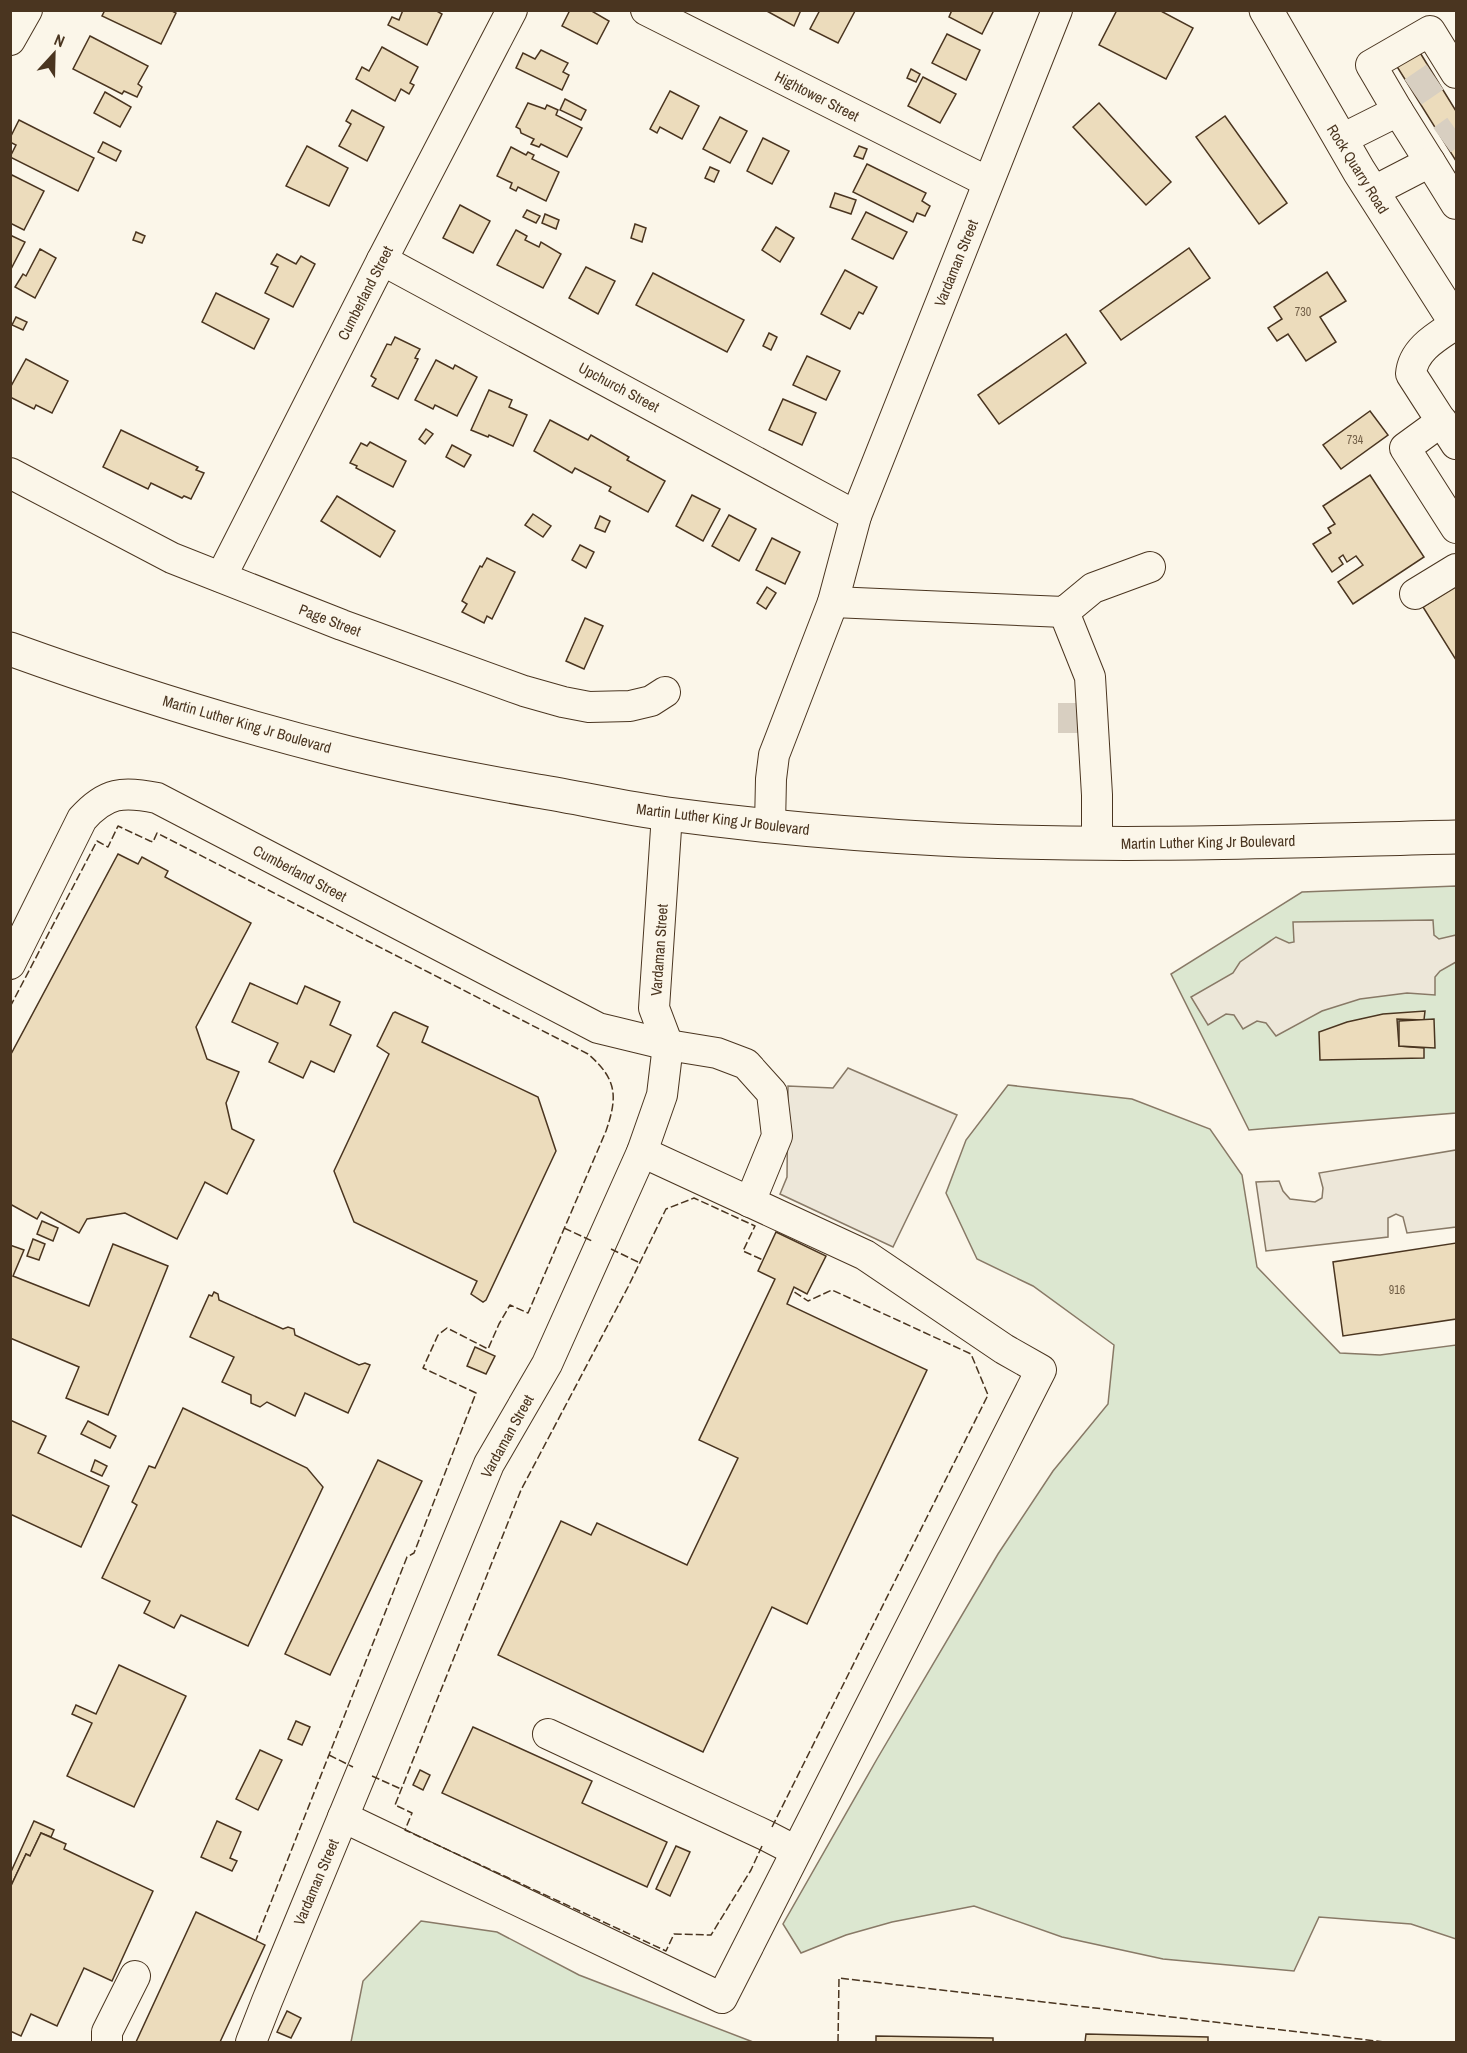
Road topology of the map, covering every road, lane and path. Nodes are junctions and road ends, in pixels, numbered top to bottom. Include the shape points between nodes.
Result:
1 (27, 10) edge
2 (512, 10) edge
3 (646, 10) edge
4 (1057, 10) edge
5 (1266, 10) edge
6 (10, 40) edge
7 (1424, 86) edge
8 (1340, 140) junction
9 (1436, 155) junction
10 (988, 182) junction
11 (1372, 192) junction
12 (1456, 204) edge
13 (382, 260) junction
14 (1456, 322) edge
15 (1452, 435) edge
16 (10, 473) edge
17 (856, 516) junction
18 (1456, 528) edge
19 (1150, 567) dead end
20 (1456, 568) edge
21 (221, 577) junction
22 (1415, 594) dead end
23 (833, 602) junction
24 (1064, 612) junction
25 (10, 649) edge
26 (1090, 676) junction
27 (665, 692) dead end
28 (1073, 703) tunnel mouth
29 (1073, 733) tunnel mouth
30 (1094, 758) junction
31 (667, 813) junction
32 (770, 825) junction
33 (1456, 837) edge
34 (1097, 843) junction
35 (10, 964) edge
36 (668, 1045) junction
37 (642, 1152) junction
38 (750, 1202) junction
39 (548, 1734) dead end
40 (343, 1817) junction
41 (796, 1851) junction
42 (135, 1976) dead end
43 (107, 2043) edge
44 (251, 2043) edge

1 - 6 street
2 - 13 street, Cumberland Street
3 - 10 street, Hightower Street
4 - 10 street, Vardaman Street
5 - 8 main road, Rock Quarry Road
7 - 8 street
7 - 9 street
8 - 11 main road, Rock Quarry Road
9 - 11 street
9 - 12 street
10 - 17 street, Vardaman Street
11 - 14 main road, Rock Quarry Road
13 - 17 street, Upchurch Street
13 - 21 street, Cumberland Street
14 - 15 street via 1427,344 1412,364 1411,374
15 - 18 street via 1405,448
16 - 21 street, Page Street via 172,558
17 - 23 street, Vardaman Street
19 - 24 street via 1093,588
20 - 22 street
21 - 27 street, Page Street via 524,691 563,702 589,707 630,706 651,701
23 - 24 street
23 - 32 street, Vardaman Street via 774,755
24 - 26 street
25 - 31 main road, Martin Luther King Jr Boulevard via 206,714 349,753
26 - 28 street
26 - 30 street
29 - 30 street via 1074,741
30 - 34 street
31 - 32 main road, Martin Luther King Jr Boulevard
31 - 36 street, Vardaman Street via 654,1008
32 - 34 main road, Martin Luther King Jr Boulevard via 940,839
33 - 34 main road, Martin Luther King Jr Boulevard
35 - 36 street, Cumberland Street via 82,819 113,795 135,793 157,798 598,1028
36 - 37 street, Vardaman Street via 662,1095
36 - 38 street, Cumberland Street via 717,1053 746,1064 772,1093 777,1136
37 - 38 street
37 - 40 street, Vardaman Street via 548,1364 489,1464
38 - 41 street via 865,1255 1041,1370
39 - 41 street
40 - 41 street via 722,1998
40 - 44 street, Vardaman Street
42 - 43 street via 107,2032

